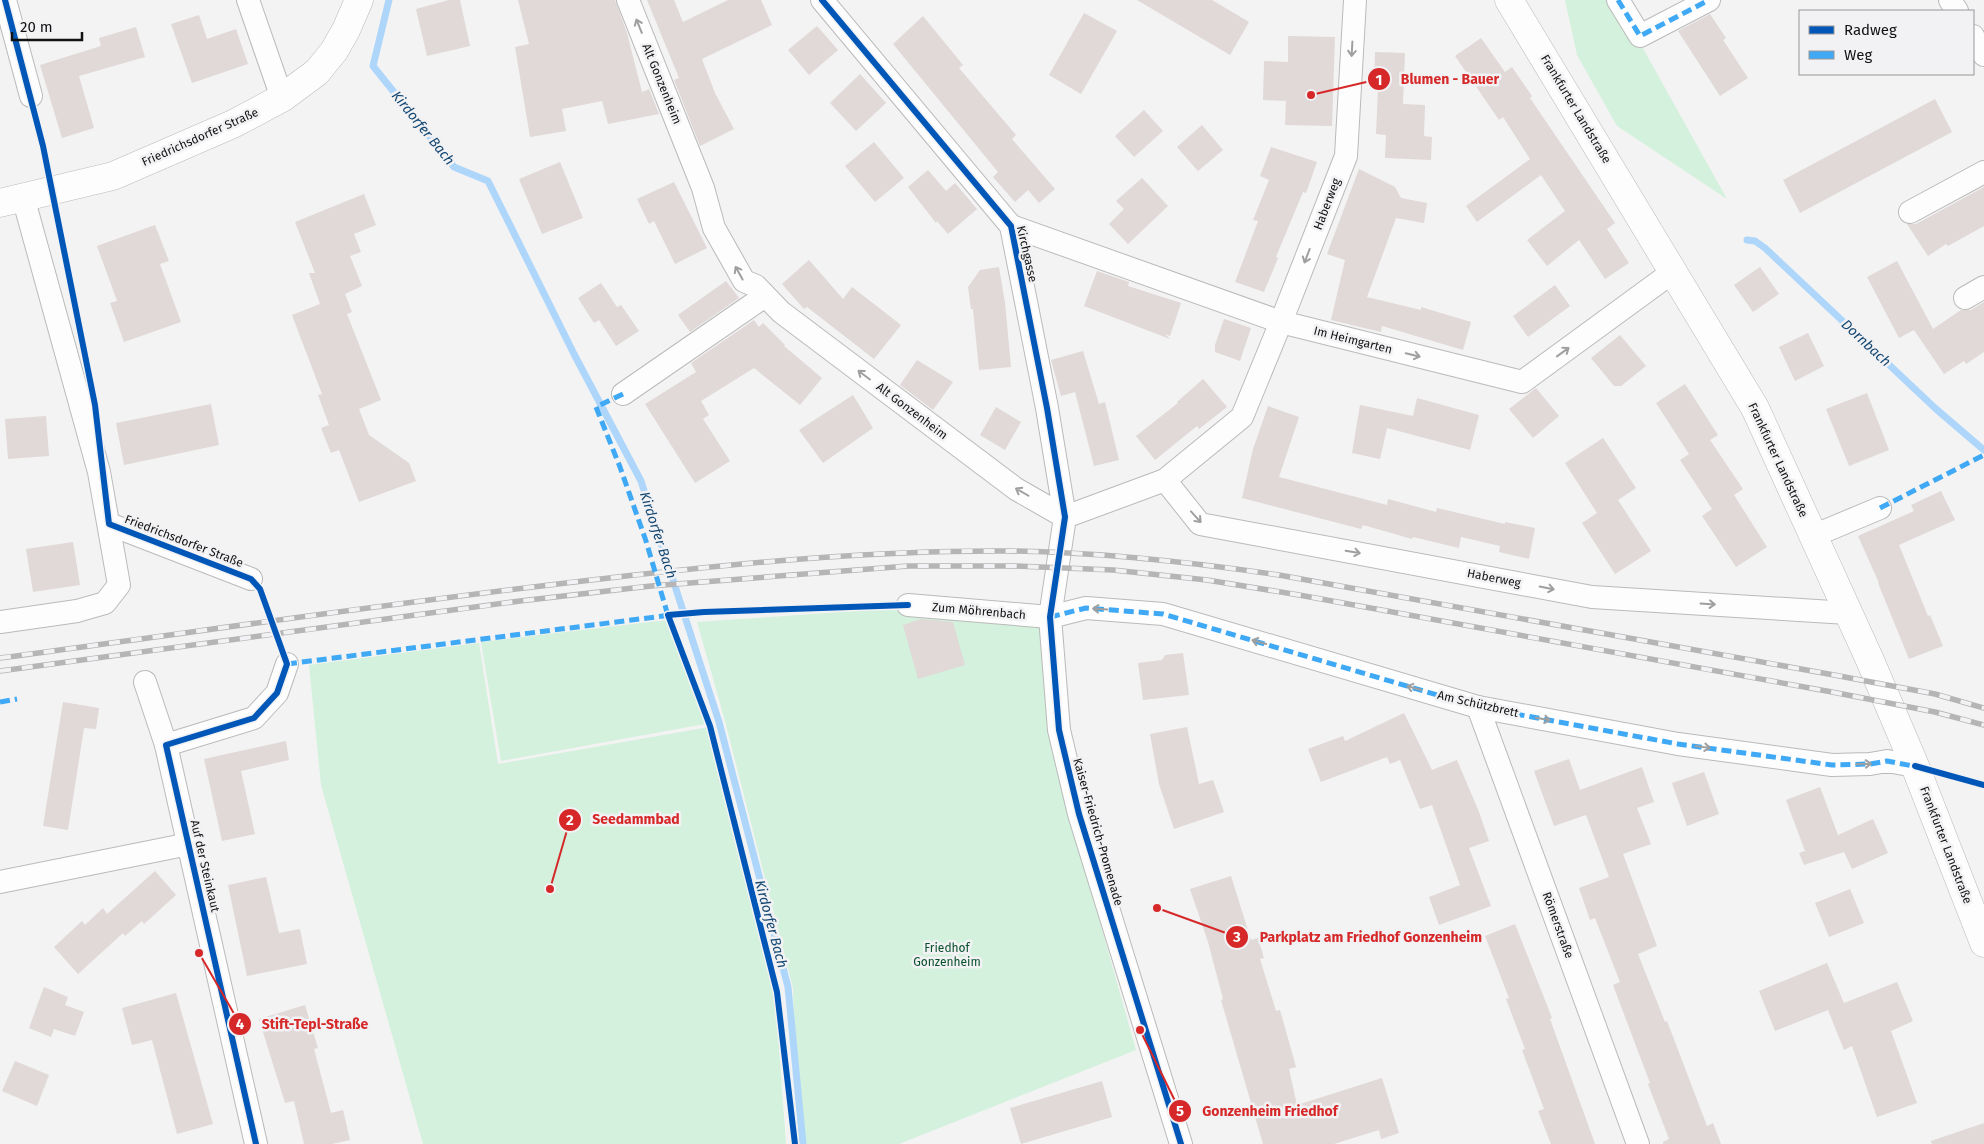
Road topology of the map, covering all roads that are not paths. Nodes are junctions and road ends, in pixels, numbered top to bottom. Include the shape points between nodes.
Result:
1 (5, 0) edge
2 (248, 0) edge
3 (359, 0) edge
4 (628, 0) edge
5 (822, 0) edge
6 (1355, 0) edge
7 (1618, 0) edge
8 (1709, 0) edge
9 (1509, 2) edge
10 (1974, 38) edge
11 (1984, 55) edge
12 (31, 96) dead end
13 (282, 98) junction
14 (1984, 172) edge
15 (12, 200) edge
16 (1910, 212) dead end
17 (1010, 226) junction
18 (1674, 271) junction
19 (1984, 287) edge
20 (765, 296) junction
21 (1965, 298) dead end
22 (1281, 322) junction
23 (623, 394) dead end
24 (1165, 480) junction
25 (1880, 508) dead end
26 (1065, 516) junction
27 (109, 524) junction
28 (1812, 536) junction
29 (251, 579) dead end
30 (908, 604) dead end
31 (1848, 613) junction
32 (1050, 618) junction
33 (0, 622) edge
34 (287, 664) dead end
35 (145, 682) dead end
36 (1478, 707) junction
37 (166, 745) junction
38 (1915, 766) junction
39 (189, 844) junction
40 (0, 882) edge
41 (1984, 943) edge
42 (256, 1144) edge
43 (1181, 1144) edge
44 (1638, 1144) edge

1 - 12 street
2 - 13 street
3 - 13 street, Friedrichsdorfer Straße via 334,52 317,72
20 -> 4 street, Alt Gonzenheim via 756,286 744,281 714,228 703,188
5 - 17 street, Kirchgasse
6 -> 22 street, Haberweg via 1346,156
7 - 8 street via 1640,36
9 - 18 street, Frankfurter Landstraße
10 - 11 street
13 - 15 street, Friedrichsdorfer Straße via 233,124 113,176
14 - 16 street
15 - 27 street, Friedrichsdorfer Straße via 99,472
17 - 22 street, Im Heimgarten
17 - 26 street, Kirchgasse via 1048,408
22 -> 18 street, Im Heimgarten via 1522,382
18 - 28 street, Frankfurter Landstraße via 1756,408
19 - 21 street
20 - 23 street
26 -> 20 street, Alt Gonzenheim via 1016,489 781,312
22 - 24 street, Haberweg via 1242,416
24 - 26 street, Haberweg
24 -> 31 street, Haberweg via 1200,524 1592,597
25 - 28 street
26 - 32 street, Kaiser-Friedrich-Promenade
27 - 29 street, Friedrichsdorfer Straße
27 - 33 street, Friedrichsdorfer Straße via 119,585 105,603 77,611
28 - 31 street, Frankfurter Landstraße
30 - 32 street, Zum Möhrenbach
31 - 38 street, Frankfurter Landstraße
36 -> 32 street, Am Schützbrett via 1163,614 1086,608
32 - 43 street, Kaiser-Friedrich-Promenade via 1059,730 1079,814
34 - 37 street via 277,693 254,718
35 - 37 street, Auf der Steinkaut
36 -> 38 street, Am Schützbrett via 1678,744 1832,765 1888,762
36 - 44 street, Römerstraße
37 - 39 street, Auf der Steinkaut
38 - 41 street, Frankfurter Landstraße
39 - 40 street
39 - 42 street, Auf der Steinkaut

